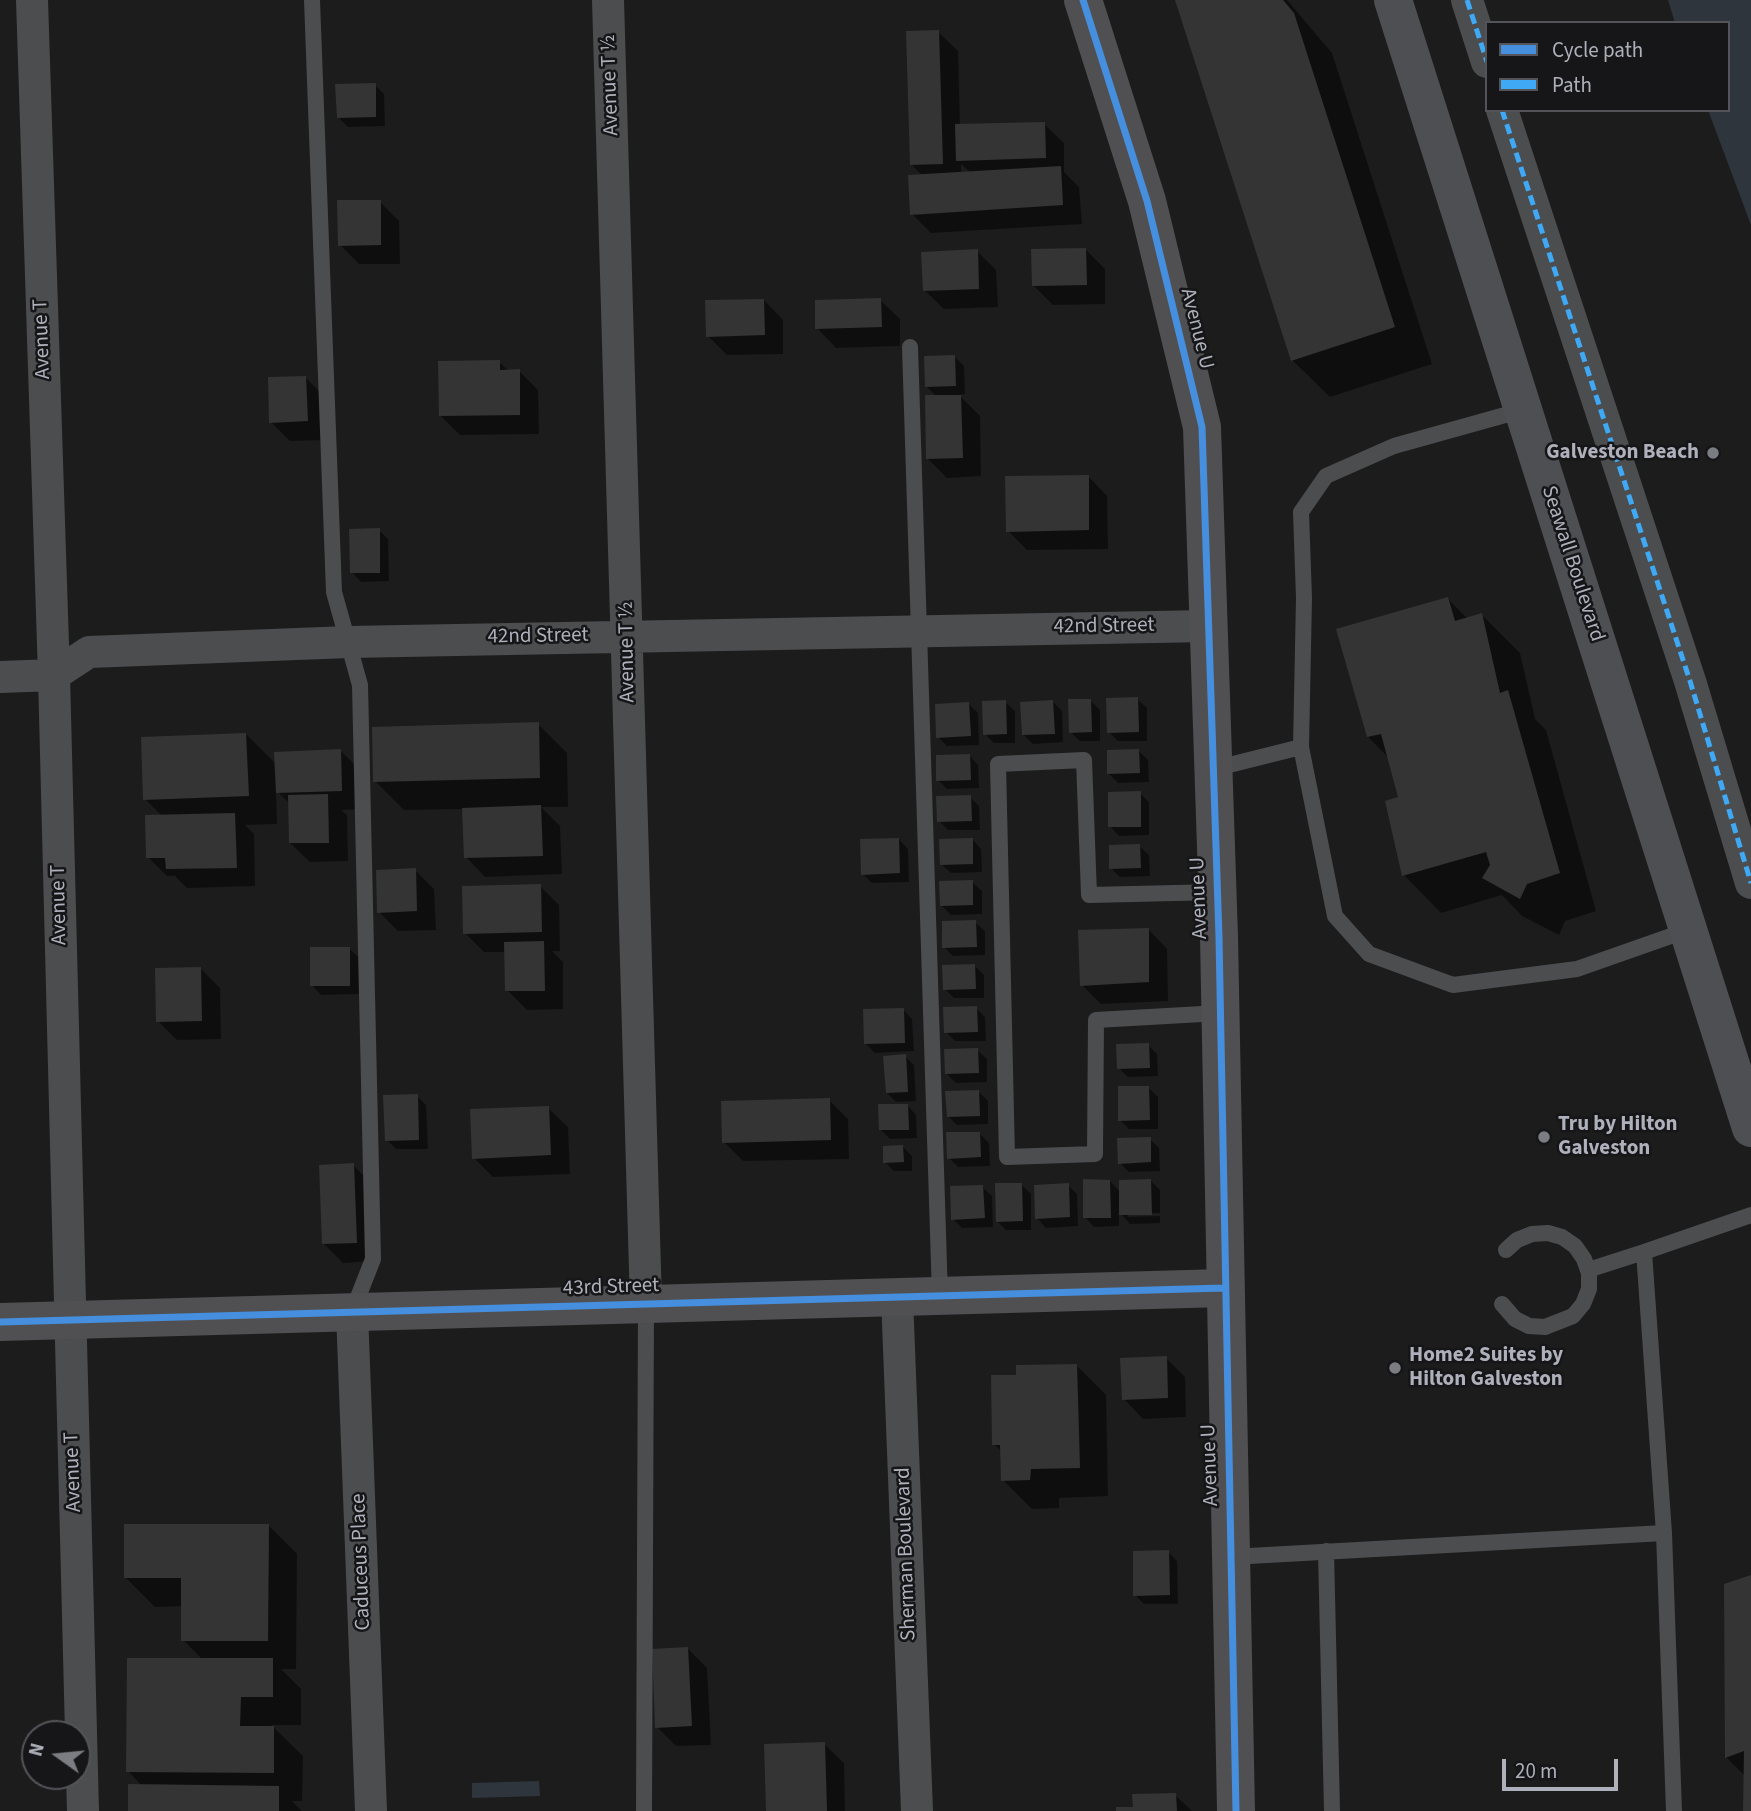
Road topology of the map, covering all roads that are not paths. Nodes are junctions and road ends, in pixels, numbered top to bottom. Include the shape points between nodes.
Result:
1 (32, 0) edge
2 (312, 0) edge
3 (608, 0) edge
4 (1083, 0) edge
5 (1392, 0) edge
6 (1467, 0) edge
7 (1485, 56) edge
8 (1503, 112) edge
9 (910, 347) dead end
10 (1523, 410) junction
11 (1209, 626) junction
12 (917, 629) junction
13 (628, 635) junction
14 (349, 642) junction
15 (54, 675) junction
16 (0, 677) edge
17 (1301, 747) junction
18 (1213, 769) junction
19 (1751, 883) edge
20 (1218, 892) junction
21 (1688, 930) junction
22 (1220, 1013) junction
23 (1751, 1128) edge
24 (1751, 1215) edge
25 (1506, 1250) dead end
26 (1644, 1252) junction
27 (1588, 1270) junction
28 (1224, 1288) junction
29 (940, 1296) junction
30 (897, 1297) junction
31 (646, 1304) junction
32 (1502, 1304) dead end
33 (352, 1312) junction
34 (69, 1320) junction
35 (0, 1322) edge
36 (1664, 1533) junction
37 (1326, 1551) junction
38 (1231, 1557) junction
39 (83, 1811) edge
40 (371, 1811) edge
41 (644, 1811) edge
42 (917, 1811) edge
43 (1236, 1811) edge
44 (1332, 1811) edge
45 (1674, 1811) edge

1 - 15 street, Avenue T
2 - 14 lane via 334,592
3 - 13 street, Avenue T ½
4 - 11 street, Avenue U via 1147,201 1202,427
5 - 10 main road, Seawall Boulevard
6 - 7 street
8 - 19 street via 1690,681
9 - 12 lane
10 - 17 lane via 1394,446 1326,476 1301,512
10 - 21 main road, Seawall Boulevard
11 - 12 street, 42nd Street
11 - 18 street, Avenue U
12 - 13 street, 42nd Street
12 - 29 lane
13 - 14 street, 42nd Street
13 - 31 street, Avenue T ½
14 - 15 street, 42nd Street via 89,652
14 - 33 lane via 360,685 373,1259
15 - 16 street
15 - 34 street, Avenue T
17 - 18 lane
17 - 21 lane via 1335,916 1368,954 1453,985 1577,970
18 - 20 street, Avenue U
20 - 22 street, Avenue U
20 - 22 lane via 1089,895 1084,760 998,764 1007,1157 1096,1154 1096,1020
21 - 23 main road, Seawall Boulevard
22 - 28 street, Avenue U
24 - 26 lane
25 - 27 lane via 1517,1240 1548,1233 1575,1246
26 - 27 lane
26 - 36 lane
27 - 32 lane via 1589,1289 1583,1304 1560,1324 1529,1326
28 - 29 street, 43rd Street
28 - 38 street, Avenue U
29 - 30 street, 43rd Street
30 - 31 street, 43rd Street
30 - 42 street, Sherman Boulevard
31 - 33 street, 43rd Street
31 - 41 lane
33 - 34 street, 43rd Street
33 - 40 street, Caduceus Place
34 - 35 street, 43rd Street
34 - 39 street, Avenue T
36 - 37 lane
36 - 45 lane
37 - 38 lane
37 - 44 lane
38 - 43 street, Avenue U

